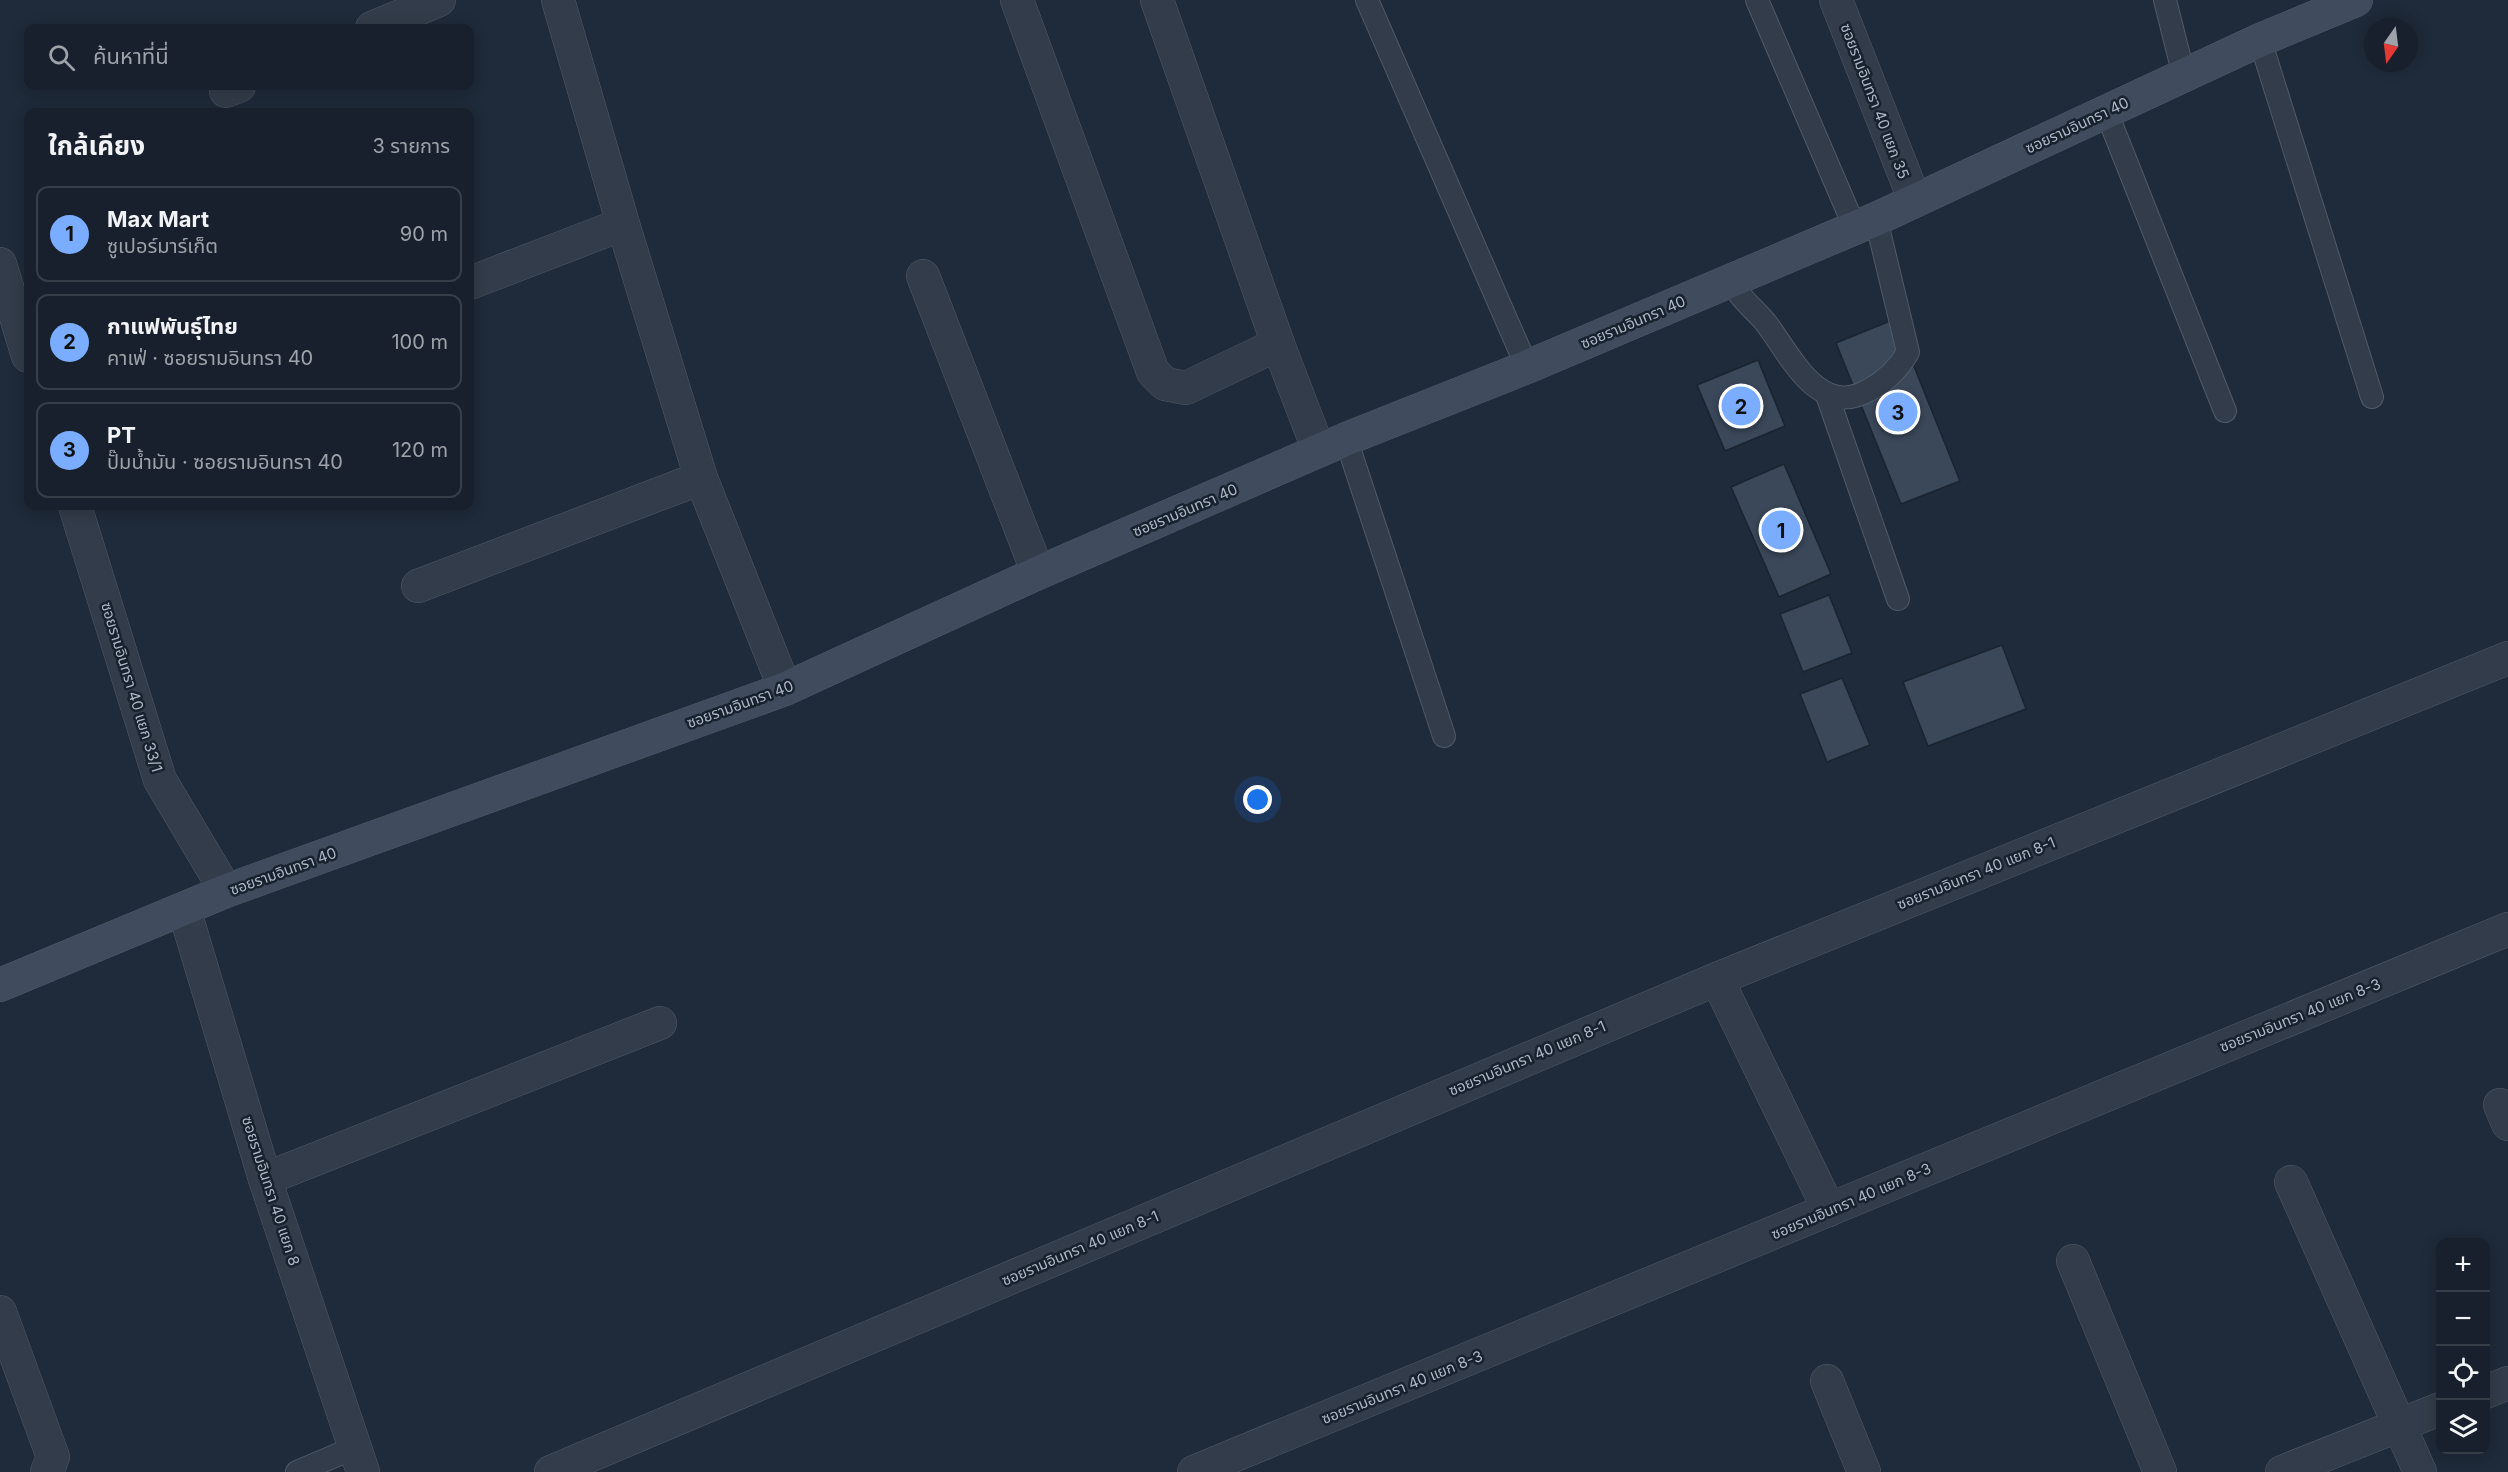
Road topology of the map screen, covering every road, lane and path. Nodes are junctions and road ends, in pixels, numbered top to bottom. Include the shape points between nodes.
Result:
1 (439, 0) edge
2 (558, 0) edge
3 (1017, 0) edge
4 (1157, 0) edge
5 (1367, 0) edge
6 (1757, 0) edge
7 (1836, 0) edge
8 (2165, 0) edge
9 (2356, 0) edge
10 (382, 24) edge
11 (2260, 40) junction
12 (2184, 76) junction
13 (2106, 111) junction
14 (1915, 201) junction
15 (1865, 223) junction
16 (623, 224) junction
17 (0, 264) edge
18 (923, 276) dead end
19 (1732, 280) junction
20 (474, 281) edge
21 (24, 343) edge
22 (1278, 345) junction
23 (1527, 367) junction
24 (1827, 395) junction
25 (2373, 397) dead end
26 (2225, 411) dead end
27 (1332, 445) junction
28 (701, 478) junction
29 (76, 510) edge
30 (1038, 573) junction
31 (417, 586) dead end
32 (1898, 599) dead end
33 (2508, 658) edge
34 (785, 688) junction
35 (1444, 736) dead end
36 (226, 891) junction
37 (183, 909) junction
38 (2508, 929) edge
39 (1717, 979) junction
40 (0, 985) edge
41 (660, 1023) dead end
42 (266, 1179) junction
43 (2291, 1182) dead end
44 (1829, 1210) junction
45 (2073, 1261) dead end
46 (0, 1312) edge
47 (1827, 1381) dead end
48 (2508, 1383) edge
49 (2490, 1390) edge
50 (2436, 1411) edge
51 (2398, 1425) junction
52 (359, 1459) edge
53 (47, 1472) edge
54 (297, 1472) edge
55 (551, 1472) edge
56 (1194, 1472) edge
57 (1864, 1472) edge
58 (2160, 1472) edge
59 (2282, 1472) edge
60 (2420, 1472) edge

1 - 10 street
2 - 16 street
3 - 22 street via 1153,372 1165,384 1186,388
4 - 22 street
5 - 23 lane
6 - 15 lane
7 - 14 street, ซอยรามอินทรา 40 แยก 35
8 - 12 lane
9 - 11 street, ซอยรามอินทรา 40
11 - 12 street, ซอยรามอินทรา 40
11 - 25 lane
12 - 13 street, ซอยรามอินทรา 40
13 - 14 street, ซอยรามอินทรา 40
13 - 26 lane
14 - 15 street, ซอยรามอินทรา 40
15 - 19 street, ซอยรามอินทรา 40
15 - 24 lane via 1908,352 1901,365 1880,384 1858,397
16 - 20 street
16 - 28 street
17 - 21 street
18 - 30 street
19 - 23 street, ซอยรามอินทรา 40
19 - 24 lane via 1736,292 1765,322 1804,377
22 - 27 street
23 - 27 street, ซอยรามอินทรา 40
24 - 32 lane
27 - 30 street, ซอยรามอินทรา 40
27 - 35 lane
28 - 31 street
28 - 34 street
29 - 36 street, ซอยรามอินทรา 40 แยก 33/1 via 160,780
30 - 34 street, ซอยรามอินทรา 40
33 - 39 street, ซอยรามอินทรา 40 แยก 8-1
34 - 36 street, ซอยรามอินทรา 40
36 - 37 street, ซอยรามอินทรา 40
37 - 40 street, ซอยรามอินทรา 40
37 - 42 street, ซอยรามอินทรา 40 แยก 8
38 - 44 street, ซอยรามอินทรา 40 แยก 8-3
39 - 44 street
39 - 55 street, ซอยรามอินทรา 40 แยก 8-1
41 - 42 street
42 - 52 street, ซอยรามอินทรา 40 แยก 8
43 - 51 street
44 - 56 street, ซอยรามอินทรา 40 แยก 8-3
45 - 58 street
46 - 53 street via 53,1457
47 - 57 street
48 - 49 street
50 - 51 street
51 - 59 street
51 - 60 street
52 - 54 lane

